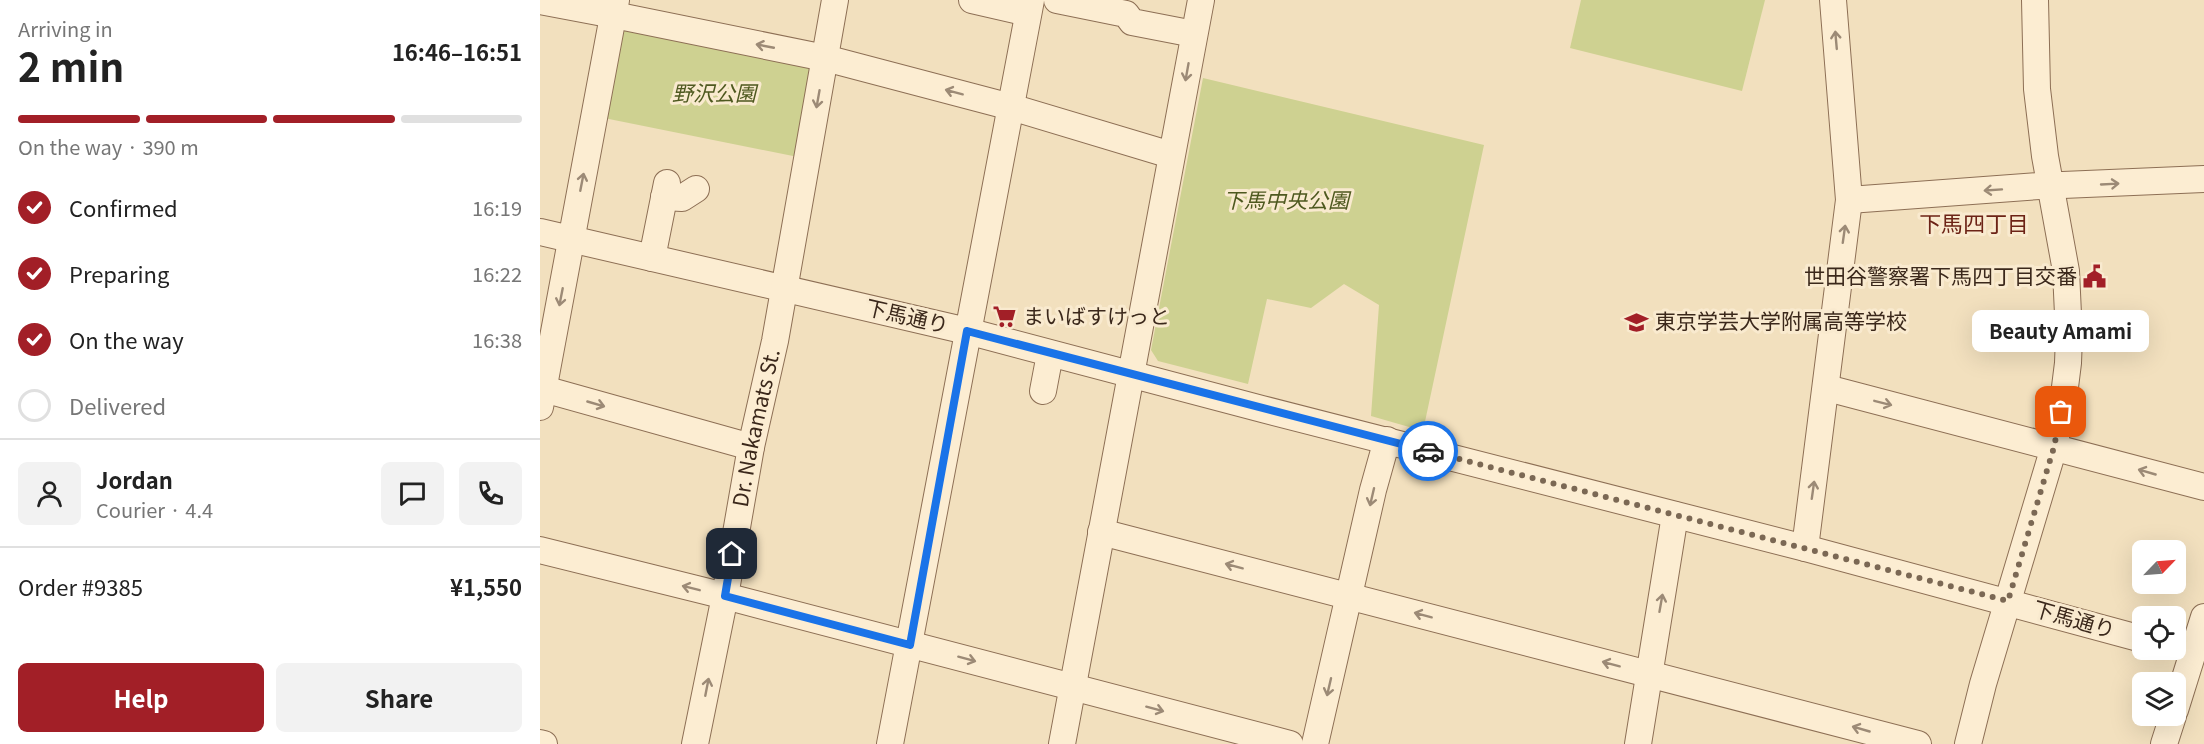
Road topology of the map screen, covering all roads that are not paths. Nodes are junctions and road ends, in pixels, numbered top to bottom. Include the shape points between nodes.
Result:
1 (835, 0) edge
2 (972, 0) edge
3 (1057, 0) edge
4 (1201, 0) edge
5 (1833, 0) edge
6 (2036, 0) edge
7 (540, 1) edge
8 (615, 7) edge
9 (1030, 7) edge
10 (1194, 34) junction
11 (825, 58) junction
12 (1011, 107) junction
13 (1171, 155) junction
14 (2204, 179) edge
15 (2052, 186) junction
16 (696, 189) dead end
17 (1849, 200) junction
18 (540, 232) edge
19 (571, 240) junction
20 (652, 258) junction
21 (784, 288) junction
22 (967, 331) junction
23 (1050, 354) junction
24 (1130, 374) junction
25 (1827, 388) junction
26 (1043, 391) dead end
27 (541, 394) edge
28 (1387, 440) junction
29 (751, 447) junction
30 (2054, 447) junction
31 (2204, 487) edge
32 (1675, 515) junction
33 (1101, 532) junction
34 (1805, 548) junction
35 (540, 550) edge
36 (725, 596) junction
37 (1350, 596) junction
38 (2008, 601) junction
39 (2204, 617) edge
40 (2132, 636) edge
41 (910, 645) junction
42 (2191, 652) edge
43 (2185, 672) edge
44 (1649, 674) junction
45 (1072, 687) junction
46 (2170, 726) edge
47 (695, 744) edge
48 (890, 744) edge
49 (1062, 744) edge
50 (1290, 744) edge
51 (1315, 744) edge
52 (1638, 744) edge
53 (1918, 744) edge
54 (1968, 744) edge
55 (2164, 744) edge

1 - 11 street, Dr. Nakamats St.
2 - 9 street
3 - 10 street via 1126,14 1132,22
4 - 10 street
17 -> 5 street
6 - 15 street via 2037,89
7 - 8 street
11 -> 8 street
19 -> 8 street
9 - 12 street
10 -> 13 street
12 -> 11 street
11 -> 21 street, Dr. Nakamats St.
12 - 13 street
12 - 22 street
13 - 24 street
15 -> 14 street
15 -> 17 street
15 - 30 street via 2063,250 2069,336
16 - 20 street via 682,198 666,190
25 -> 17 street
18 - 19 street, 下馬通り
19 - 20 street, 下馬通り
19 -> 27 street
20 - 21 street, 下馬通り
21 - 22 street, 下馬通り
21 - 29 street, Dr. Nakamats St.
22 - 23 street, 下馬通り
22 - 41 street
23 - 24 street, 下馬通り
23 - 26 street
24 - 28 street, 下馬通り
24 - 33 street
25 -> 30 street
34 -> 25 street
27 -> 29 street
28 - 32 street, 下馬通り
28 -> 37 street
29 - 36 street, Dr. Nakamats St.
31 -> 30 street
30 - 38 street
32 - 34 street, 下馬通り
44 -> 32 street
37 -> 33 street
33 - 45 street
34 - 38 street, 下馬通り
36 -> 35 street
36 - 41 street
47 -> 36 street, Dr. Nakamats St.
44 -> 37 street
37 -> 51 street
38 - 40 street, 下馬通り
38 - 54 street
39 - 42 street
41 -> 45 street
41 - 48 street
42 - 43 street
44 - 52 street
53 -> 44 street
45 - 49 street
45 -> 50 street
46 - 55 street

